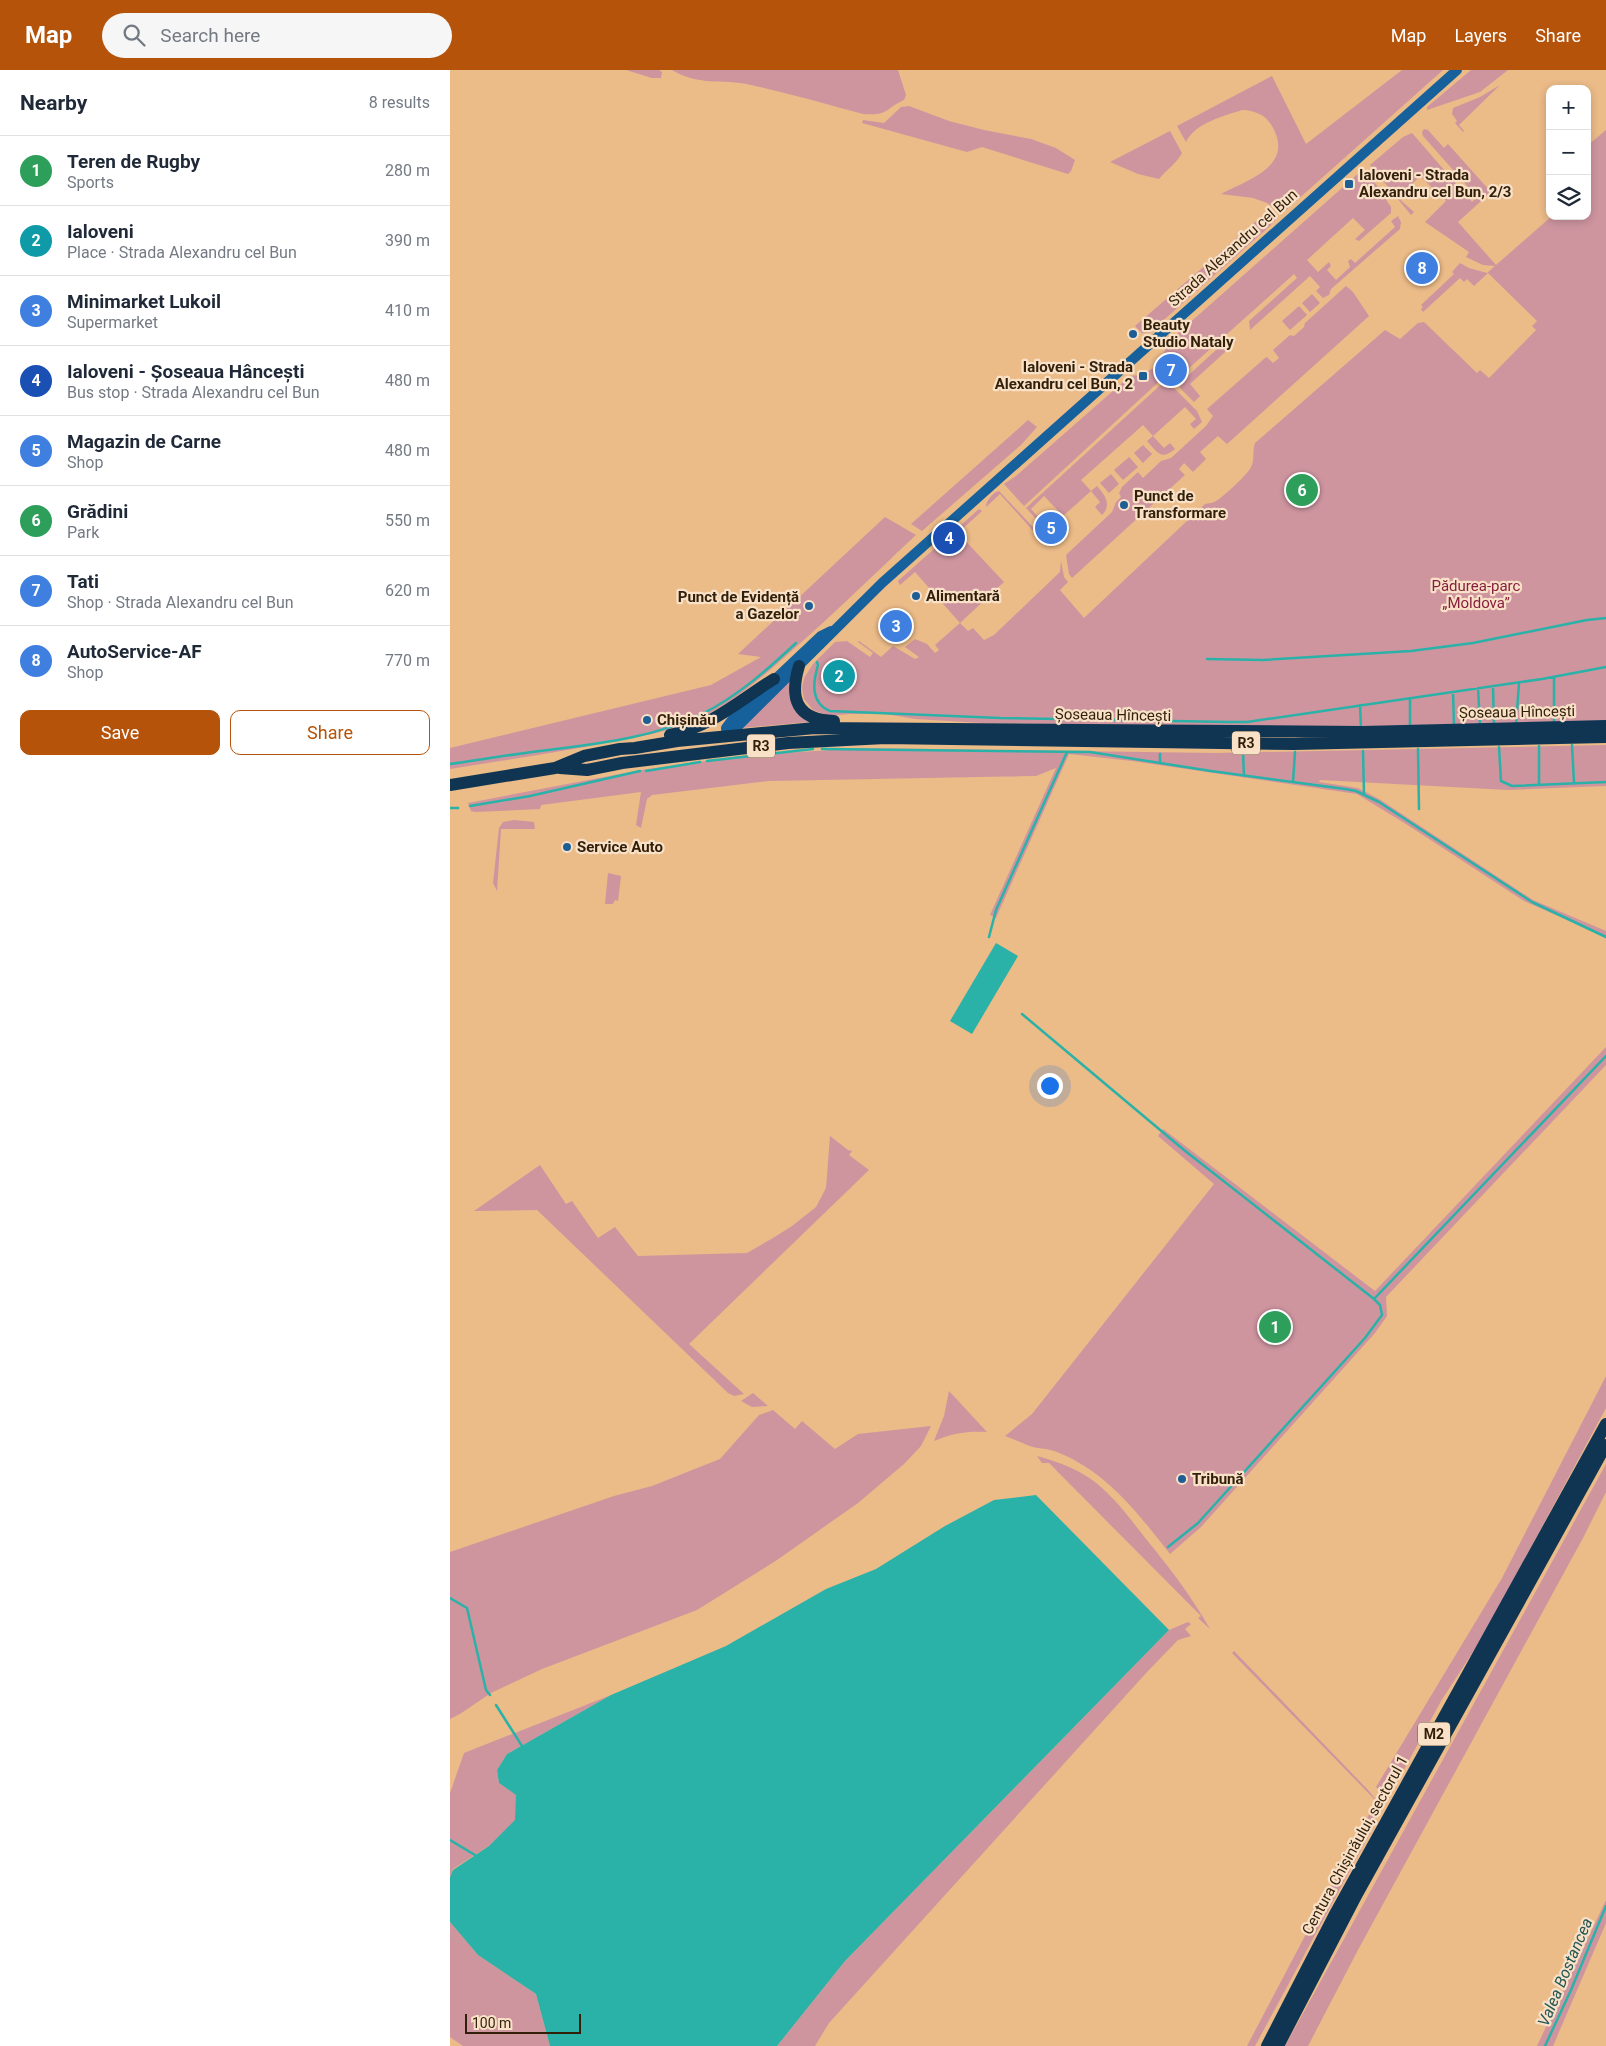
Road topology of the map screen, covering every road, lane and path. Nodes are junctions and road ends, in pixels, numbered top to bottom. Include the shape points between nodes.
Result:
1 (1456, 70) edge
2 (831, 631) junction
3 (799, 666) junction
4 (774, 679) junction
5 (1606, 726) edge
6 (1034, 730) junction
7 (1606, 737) edge
8 (728, 738) junction
9 (885, 738) junction
10 (745, 747) junction
11 (620, 749) junction
12 (622, 763) junction
13 (555, 768) junction
14 (450, 786) edge
15 (1606, 1424) edge
16 (1606, 1445) edge
17 (1266, 2046) edge
18 (1278, 2046) edge

1 - 2 main road, Strada Alexandru cel Bun
2 - 3 main road, Strada Alexandru cel Bun via 826,641
2 - 4 main road, Strada Alexandru cel Bun via 821,636
3 - 6 highway, R3 via 796,700 804,713 820,720 960,723
3 - 8 main road, Strada Alexandru cel Bun
4 - 8 main road, Strada Alexandru cel Bun via 729,724 726,728
4 - 11 highway, R3 via 705,724 677,734 634,742
5 - 6 highway, Șoseaua Hîncești / R3 via 1363,732
6 - 8 highway, Șoseaua Hîncești / R3 via 825,728
7 - 9 highway, Șoseaua Hîncești / R3 via 1294,744
8 - 9 highway, R3 via 734,742 839,736
8 - 10 highway, R3 via 734,745
8 - 11 highway, Șoseaua Hîncești / R3
8 - 12 highway, R3 via 713,745
9 - 10 highway, Șoseaua Hîncești / R3
10 - 12 highway, Șoseaua Hîncești / R3
11 - 13 highway, R3 via 584,756
12 - 13 highway, R3 via 587,770
13 - 14 highway, R3
15 - 17 highway, Centura Chișinăului, sectorul 1 / M2 via 1334,1916
16 - 18 highway, Centura Chișinăului, sectorul 1 / M2 via 1358,1894

